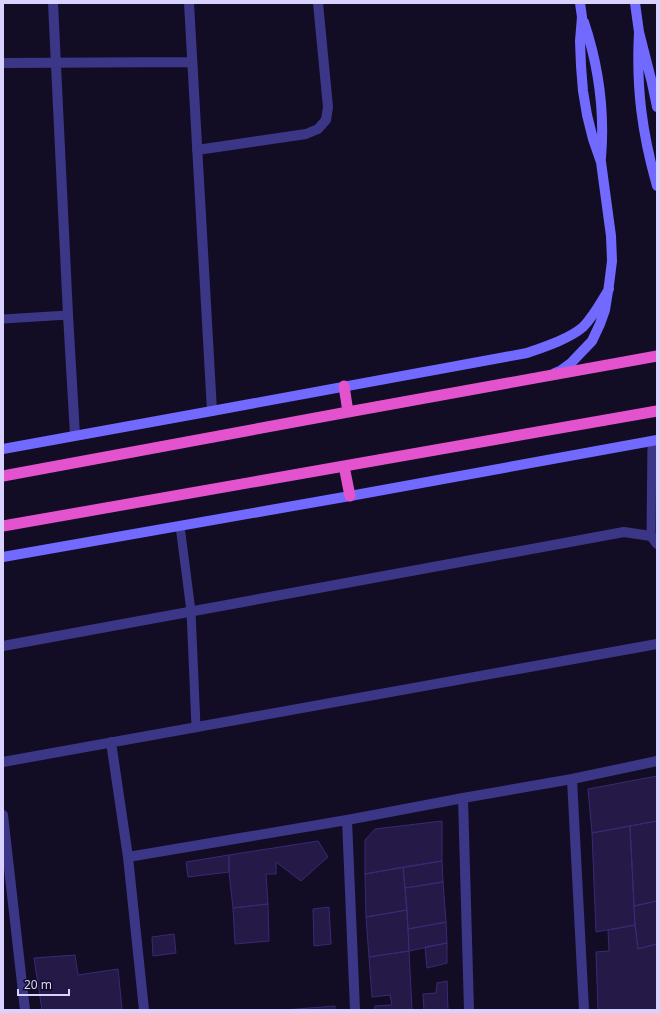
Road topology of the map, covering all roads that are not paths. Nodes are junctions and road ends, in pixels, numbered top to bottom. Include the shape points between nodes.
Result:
1 (53, 3) edge
2 (189, 3) edge
3 (318, 3) edge
4 (580, 3) edge
5 (635, 3) edge
6 (582, 17) junction
7 (639, 32) junction
8 (55, 62) junction
9 (192, 62) junction
10 (3, 63) edge
11 (657, 106) edge
12 (197, 150) junction
13 (601, 162) junction
14 (657, 186) edge
15 (609, 289) junction
16 (68, 315) junction
17 (3, 319) edge
18 (657, 356) edge
19 (545, 376) junction
20 (344, 386) junction
21 (212, 411) junction
22 (657, 411) edge
23 (348, 412) junction
24 (75, 435) junction
25 (654, 440) edge
26 (3, 448) edge
27 (344, 466) junction
28 (3, 476) edge
29 (350, 496) junction
30 (3, 526) edge
31 (180, 526) junction
32 (654, 540) edge
33 (3, 558) edge
34 (191, 611) junction
35 (657, 644) edge
36 (3, 646) edge
37 (196, 727) junction
38 (111, 742) junction
39 (657, 761) edge
40 (3, 762) edge
41 (572, 779) junction
42 (463, 798) junction
43 (3, 815) edge
44 (347, 820) junction
45 (128, 857) junction
46 (25, 1010) edge
47 (144, 1010) edge
48 (355, 1010) edge
49 (469, 1010) edge
50 (584, 1010) edge

1 - 8 street
2 - 9 street
3 - 12 street via 328,107 326,120 318,129 306,134
4 - 6 main road
5 - 7 main road
6 - 13 main road via 580,41 583,91 593,139
6 - 13 main road via 590,40 600,88 603,138
7 - 11 main road
7 - 14 main road via 641,111 650,163
8 - 9 street
8 - 10 street
8 - 16 street
9 - 12 street
12 - 21 street
13 - 15 main road via 611,236
15 - 19 main road via 603,317 592,341 571,363 560,371
15 - 20 main road via 596,312 582,327 564,338 527,353
16 - 17 lane
16 - 24 street
18 - 19 highway
19 - 23 highway
20 - 21 main road
20 - 23 highway
21 - 24 main road
22 - 27 highway
23 - 28 highway
24 - 26 main road
25 - 29 main road
25 - 32 lane
27 - 29 highway
27 - 30 highway
29 - 31 main road
31 - 33 main road
31 - 34 lane
32 - 34 street via 624,532
34 - 36 street
34 - 37 lane
35 - 37 street
37 - 38 street
38 - 40 street
38 - 45 street
39 - 41 street
41 - 42 street
41 - 50 street
42 - 44 street
42 - 49 street
43 - 46 street
44 - 45 street
44 - 48 street
45 - 47 street

